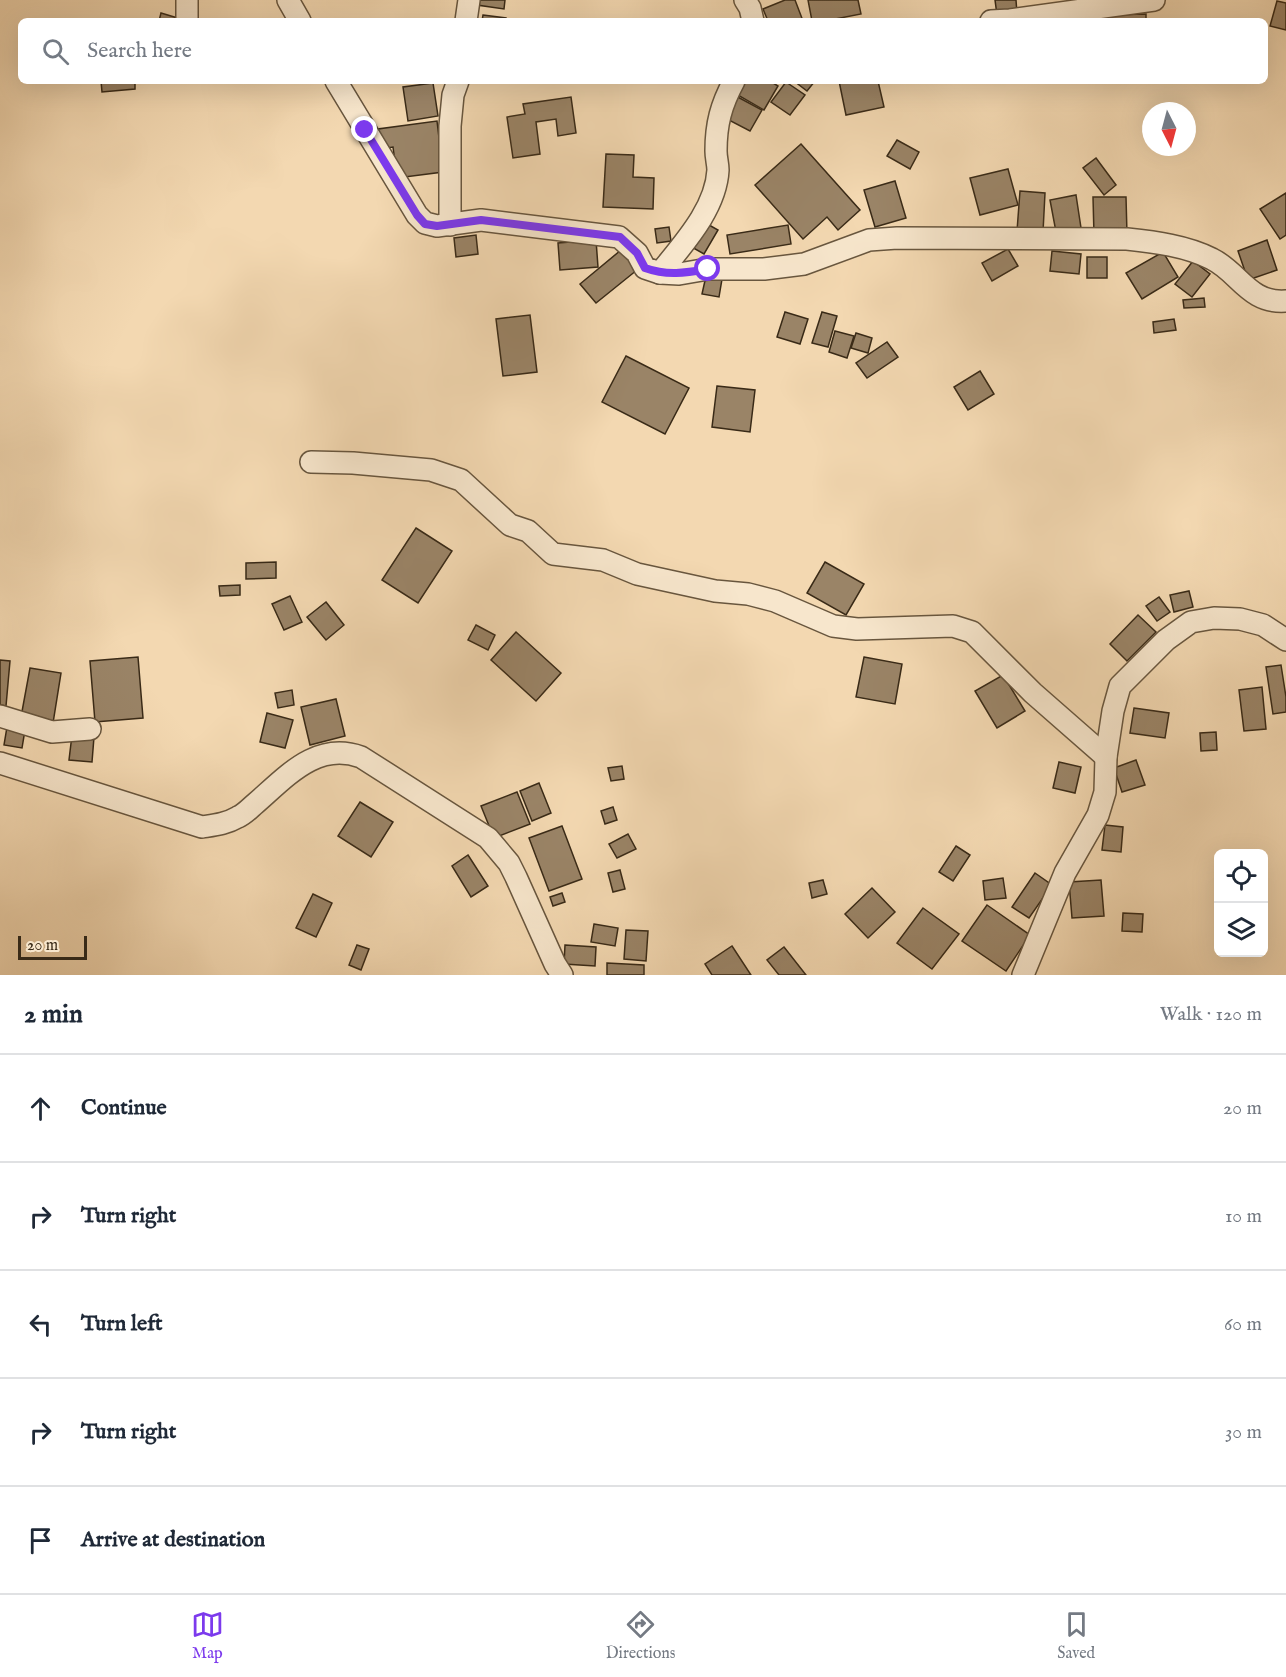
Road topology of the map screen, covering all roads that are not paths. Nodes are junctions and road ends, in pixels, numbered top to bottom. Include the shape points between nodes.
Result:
1 (187, 0) edge
2 (288, 0) edge
3 (470, 0) edge
4 (745, 0) edge
5 (1154, 0) edge
6 (187, 18) edge
7 (298, 18) edge
8 (467, 18) edge
9 (752, 18) edge
10 (1024, 18) edge
11 (338, 84) edge
12 (457, 84) edge
13 (733, 84) edge
14 (450, 225) junction
15 (660, 273) junction
16 (1286, 301) edge
17 (311, 462) dead end
18 (1286, 639) edge
19 (0, 716) edge
20 (90, 729) dead end
21 (1106, 757) junction
22 (0, 763) edge
23 (562, 975) edge
24 (1023, 975) edge

1 - 6 street
2 - 7 street
3 - 8 street
4 - 9 street
5 - 10 street
11 - 14 street via 417,215 425,224
12 - 14 street via 450,126
13 - 15 street via 718,117 714,190 687,239
14 - 15 street via 481,220 620,237 637,253 645,268
15 - 16 street via 804,264 869,240 1127,239 1156,242 1214,259 1259,296
17 - 21 street via 431,470 461,480 510,525 528,531 553,554 603,560 637,574 748,594 833,626 953,626 972,632
18 - 21 street via 1263,625 1240,618 1191,622 1166,640 1120,686
19 - 20 street via 52,732
21 - 24 street via 1105,792 1098,815 1065,873
22 - 23 street via 202,827 222,825 240,816 297,767 312,759 339,752 361,757 488,838 513,870

